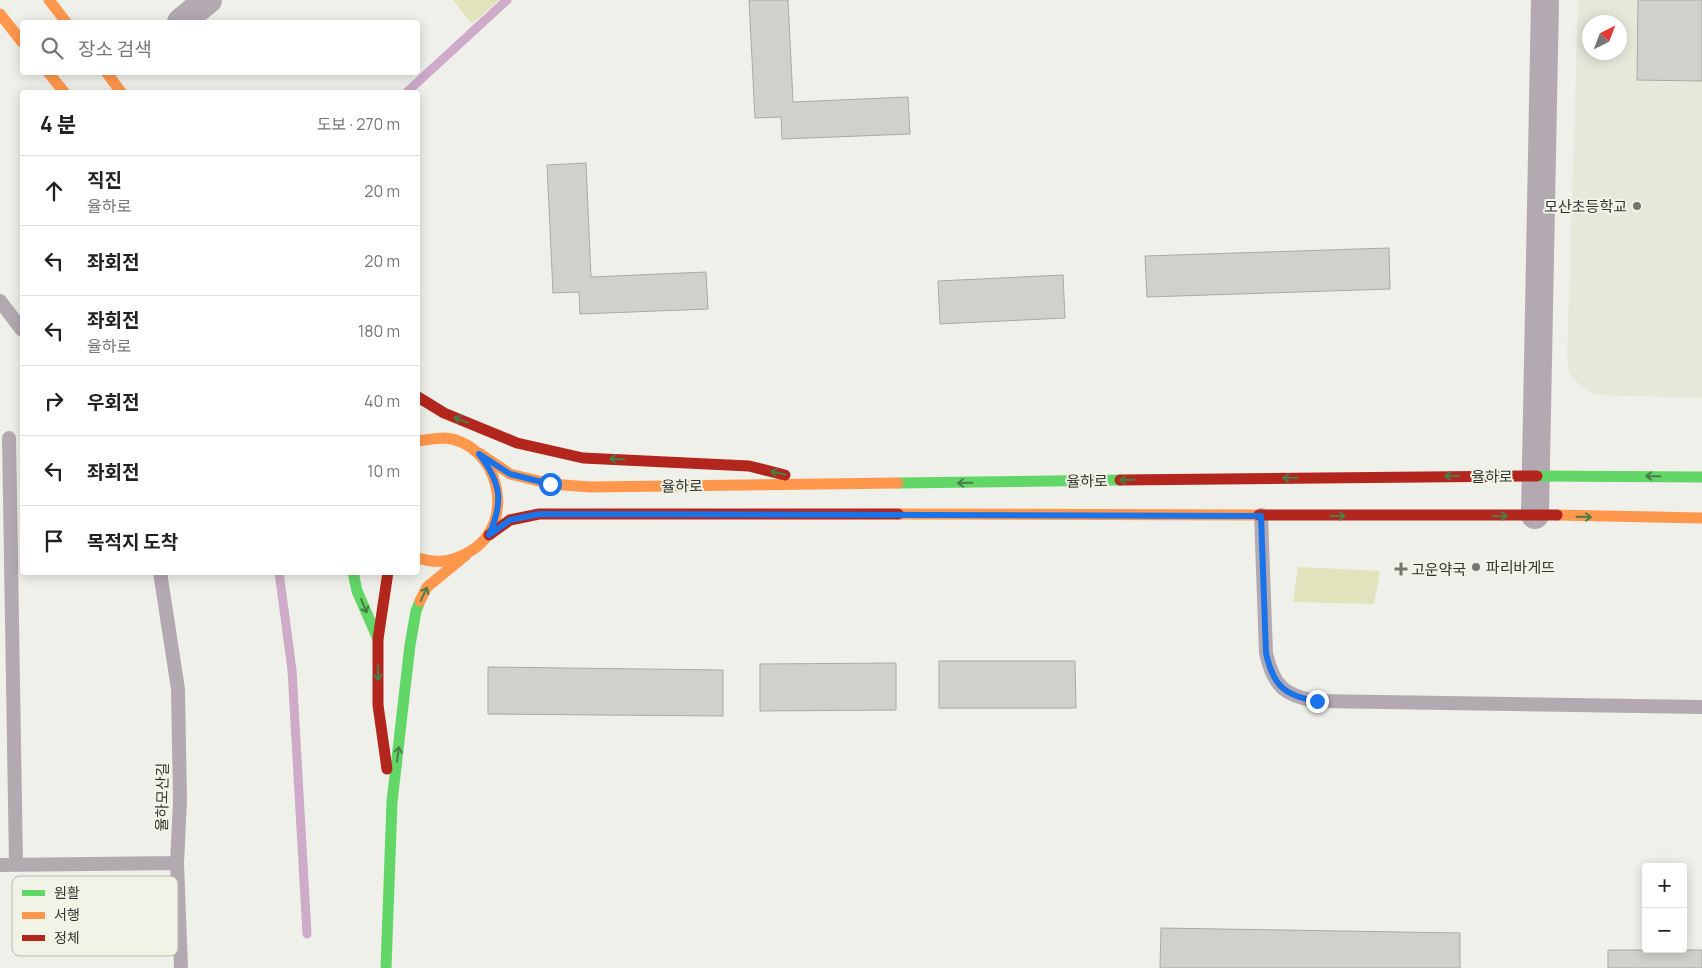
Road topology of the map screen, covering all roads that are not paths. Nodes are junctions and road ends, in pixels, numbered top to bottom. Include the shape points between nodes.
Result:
1 (49, 0) edge
2 (208, 0) edge
3 (1545, 0) edge
4 (0, 14) edge
5 (64, 20) edge
6 (183, 20) edge
7 (12, 29) junction
8 (0, 39) edge
9 (20, 39) edge
10 (50, 75) edge
11 (62, 90) edge
12 (0, 302) edge
13 (20, 327) edge
14 (420, 398) edge
15 (11, 438) edge
16 (420, 441) edge
17 (479, 454) junction
18 (1536, 475) junction
19 (1702, 477) edge
20 (826, 484) junction
21 (1536, 515) junction
22 (1261, 516) junction
23 (1702, 518) edge
24 (489, 535) junction
25 (466, 555) junction
26 (420, 559) edge
27 (160, 575) edge
28 (354, 575) edge
29 (388, 575) edge
30 (378, 639) junction
31 (1702, 707) edge
32 (392, 802) junction
33 (177, 863) junction
34 (0, 865) edge
35 (16, 865) junction
36 (177, 876) edge
37 (178, 889) edge
38 (181, 968) edge
39 (386, 968) edge

1 - 5 main road
2 - 6 street
3 - 18 street
4 - 7 main road
7 - 8 lane
7 - 9 main road
10 - 11 main road
12 - 13 lane
20 -> 14 main road via 749,466 583,458 517,443 444,413
15 - 35 lane
16 - 17 main road, 율하로 via 439,437 460,442
17 - 20 main road, 율하로 via 510,474 550,484 590,487
17 - 24 main road via 493,471 499,492 498,515
19 -> 18 main road, 율하로
18 -> 20 main road, 율하로
18 - 21 street
22 -> 21 main road, 율하로
21 -> 23 main road, 율하로
22 - 24 main road, 율하로 via 539,514 510,520
22 - 31 lane via 1266,653 1270,673 1282,688 1298,698 1317,701
24 - 25 main road, 율하로
25 - 26 main road via 447,561
32 -> 25 main road, 율하로 via 416,611 427,587
27 - 33 lane, 율하모산길 via 178,689 180,801
28 -> 30 main road via 357,591
29 - 30 main road
30 -> 32 main road via 378,704
32 - 39 main road
33 - 35 lane
33 - 36 lane, 율하모산길
34 - 35 lane
37 - 38 lane, 율하모산길

